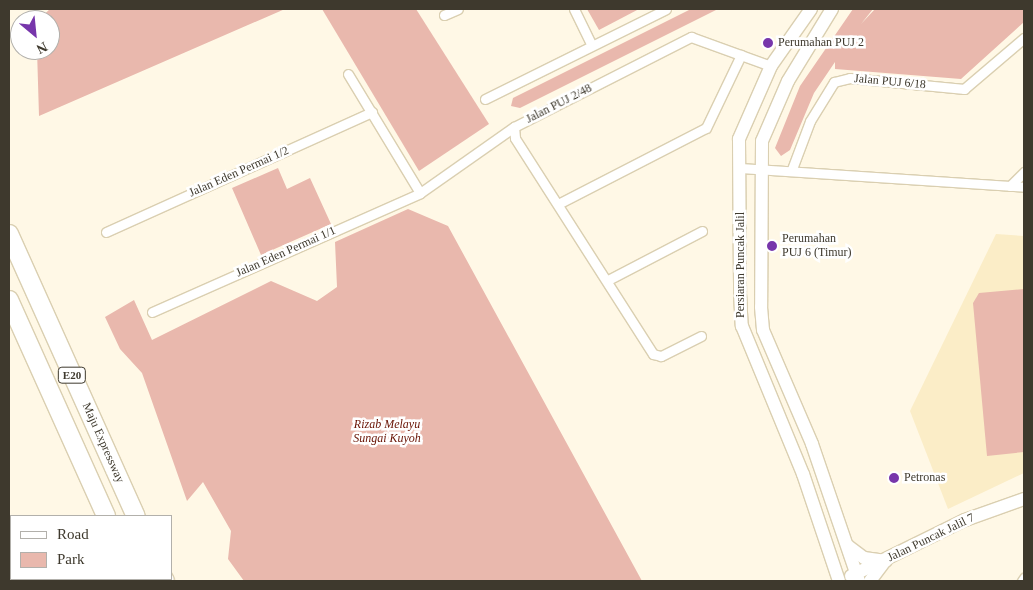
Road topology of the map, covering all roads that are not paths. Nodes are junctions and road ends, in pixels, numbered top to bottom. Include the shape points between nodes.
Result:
1 (458, 9) edge
2 (574, 9) edge
3 (811, 9) edge
4 (832, 9) edge
5 (663, 10) edge
6 (444, 15) dead end
7 (1024, 38) edge
8 (591, 44) junction
9 (741, 55) junction
10 (772, 66) junction
11 (348, 74) dead end
12 (485, 99) dead end
13 (372, 112) junction
14 (514, 127) junction
15 (741, 168) junction
16 (762, 168) junction
17 (792, 168) junction
18 (1024, 172) edge
19 (1010, 186) junction
20 (1024, 187) edge
21 (420, 193) junction
22 (558, 204) junction
23 (702, 231) dead end
24 (106, 232) dead end
25 (9, 234) edge
26 (608, 280) junction
27 (9, 300) edge
28 (152, 312) dead end
29 (701, 336) dead end
30 (1024, 499) edge
31 (106, 515) edge
32 (136, 515) edge
33 (848, 546) junction
34 (886, 561) junction
35 (858, 578) edge
36 (1024, 578) edge
37 (840, 581) edge
38 (870, 581) edge
39 (1022, 581) edge

1 - 6 street
2 - 8 street
3 - 10 main road, Persiaran Puncak Jalil
4 - 16 main road, Persiaran Puncak Jalil via 788,81 762,141
5 - 8 street
7 - 17 street, Jalan PUJ 6/18 via 964,89 850,78 834,82 813,114
8 - 12 street
9 - 10 street, Jalan PUJ 2/48
9 - 14 street, Jalan PUJ 2/48 via 689,37
9 - 22 street via 706,128
10 - 15 main road, Persiaran Puncak Jalil via 738,138
11 - 13 street
13 - 21 street
13 - 24 street, Jalan Eden Permai 1/2
14 - 21 street, Jalan Eden Permai 1/1
14 - 22 street, Jalan PUJ 2/48 via 515,138
15 - 16 street
15 - 37 main road, Persiaran Puncak Jalil via 742,326 803,474
16 - 17 street
16 - 33 main road, Persiaran Puncak Jalil via 763,330 812,444
17 - 19 street
18 - 19 street
19 - 20 street
21 - 28 street, Jalan Eden Permai 1/1
22 - 26 street, Jalan PUJ 2/48
23 - 26 street
25 - 32 highway, Maju Expressway / E20
26 - 29 street, Jalan PUJ 2/48 via 658,357
27 - 31 highway, E20
30 - 34 main road, Jalan Puncak Jalil 7 via 965,520
33 - 34 main road via 864,558
33 - 35 main road, Persiaran Puncak Jalil
34 - 35 main road, Jalan Puncak Jalil 7
34 - 38 main road
35 - 37 main road, Jalan Puncak Jalil 7
36 - 39 street

